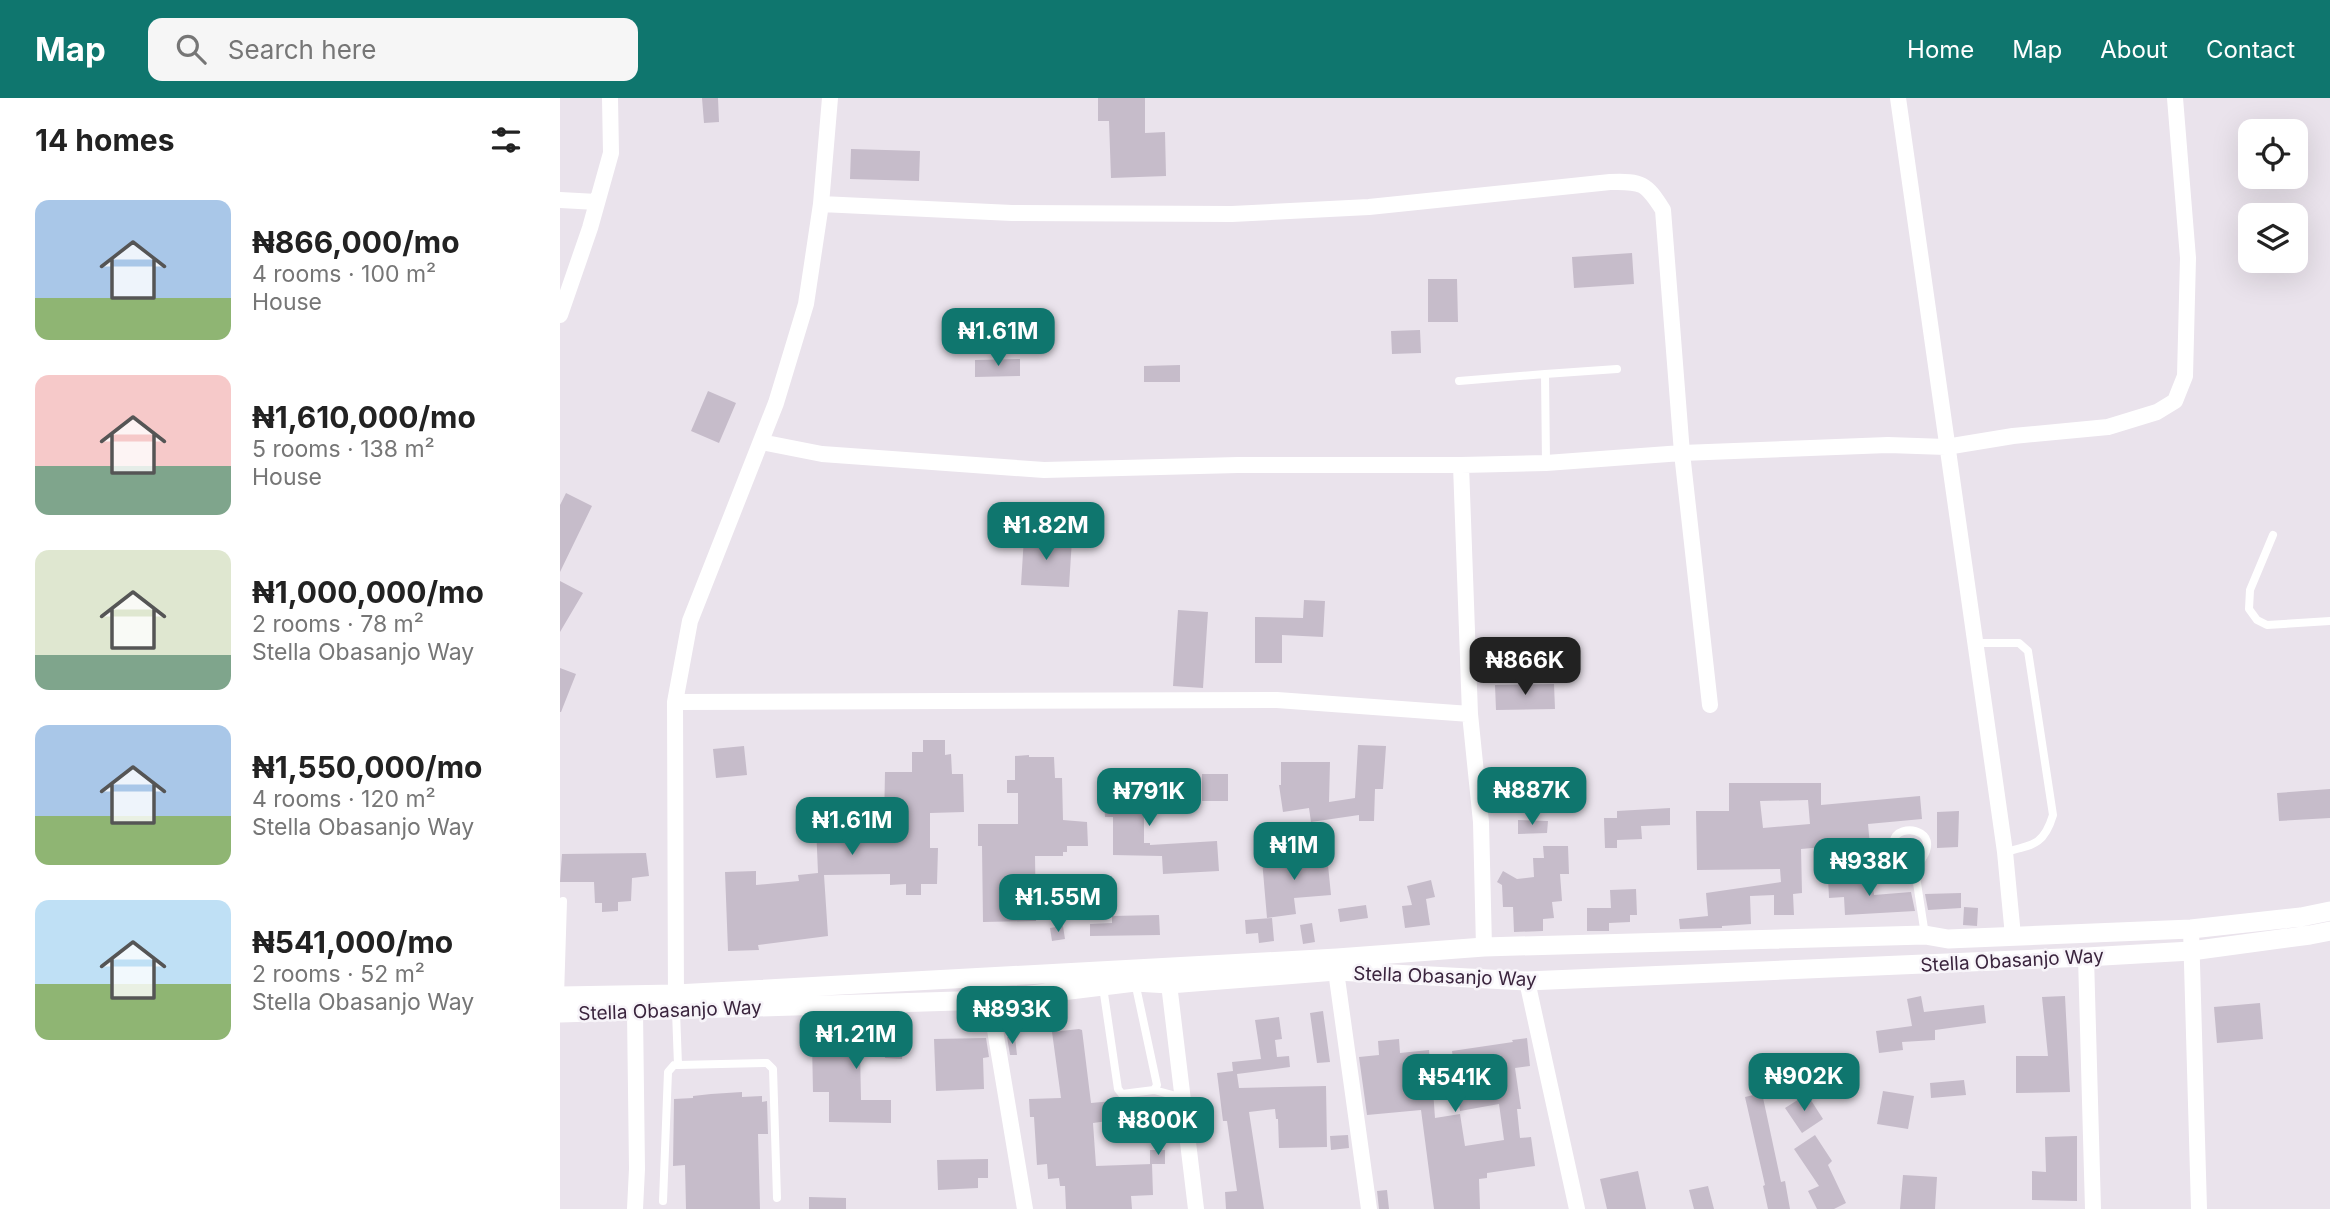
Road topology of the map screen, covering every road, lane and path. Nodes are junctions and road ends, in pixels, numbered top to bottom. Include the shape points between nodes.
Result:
1 (610, 98) edge
2 (830, 98) edge
3 (1898, 98) edge
4 (2175, 98) edge
5 (560, 200) edge
6 (597, 202) junction
7 (821, 204) junction
8 (560, 316) edge
9 (1617, 369) dead end
10 (1545, 374) junction
11 (1459, 381) dead end
12 (761, 442) junction
13 (1946, 447) junction
14 (1682, 453) junction
15 (1546, 463) junction
16 (1461, 465) junction
17 (2273, 535) dead end
18 (2330, 621) edge
19 (1975, 643) junction
20 (675, 702) junction
21 (1710, 705) dead end
22 (1470, 714) junction
23 (2005, 852) junction
24 (1914, 870) junction
25 (564, 901) dead end
26 (2330, 911) edge
27 (2191, 929) junction
28 (2330, 931) edge
29 (1925, 935) junction
30 (2013, 936) junction
31 (1485, 947) junction
32 (2191, 951) junction
33 (2086, 957) junction
34 (1336, 971) junction
35 (1119, 980) junction
36 (1527, 981) junction
37 (1169, 984) junction
38 (560, 996) edge
39 (990, 1000) junction
40 (676, 1002) junction
41 (635, 1012) junction
42 (560, 1013) edge
43 (678, 1065) junction
44 (1154, 1090) junction
45 (1184, 1098) junction
46 (777, 1198) dead end
47 (663, 1201) dead end
48 (635, 1209) edge
49 (1025, 1209) edge
50 (1196, 1209) edge
51 (1368, 1209) edge
52 (1577, 1209) edge
53 (2093, 1209) edge
54 (2199, 1209) edge

1 - 6 street via 611,153
2 - 7 street
3 - 13 street
4 - 13 street via 2188,258 2185,376 2175,401 2157,412 2108,426
5 - 6 street
6 - 8 street
7 - 12 street via 806,304
7 - 14 street via 1012,213 1232,214 1630,181 1650,189 1663,210
9 - 10 lane
10 - 11 lane
10 - 15 lane
12 - 16 street via 822,454 1044,470
12 - 20 street via 690,621
13 - 14 street via 1888,444
13 - 19 street
14 - 15 street
14 - 21 street
15 - 16 street
16 - 22 street
17 - 18 lane via 2250,590 2249,609 2267,625
19 - 23 street
19 - 23 lane via 2019,643 2028,651 2053,815 2048,831 2036,845
20 - 22 street via 1277,700
20 - 40 street
22 - 31 street via 1481,822
23 - 30 street
24 - 24 lane via 1894,849 1895,838 1908,830 1920,833 1927,845
24 - 29 lane
25 - 38 lane
26 - 27 street
27 - 30 street
27 - 32 street
28 - 32 street, Stella Obasanjo Way
29 - 30 street via 1948,939
29 - 31 street
31 - 35 street
32 - 33 street, Stella Obasanjo Way
32 - 54 street
33 - 36 street, Stella Obasanjo Way
33 - 53 street
34 - 36 street, Stella Obasanjo Way
34 - 37 street, Stella Obasanjo Way
34 - 51 street
35 - 37 street, Stella Obasanjo Way
35 - 39 street, Stella Obasanjo Way
35 - 40 street
35 - 44 lane via 1157,1085
35 - 44 lane via 1118,1089 1122,1094
36 - 52 street
37 - 45 street
38 - 40 street
39 - 40 street, Stella Obasanjo Way
39 - 49 street
40 - 41 street, Stella Obasanjo Way
40 - 43 lane
41 - 42 street, Stella Obasanjo Way
41 - 48 street
43 - 46 lane via 771,1065
43 - 47 lane via 668,1072
44 - 45 lane
45 - 50 street

